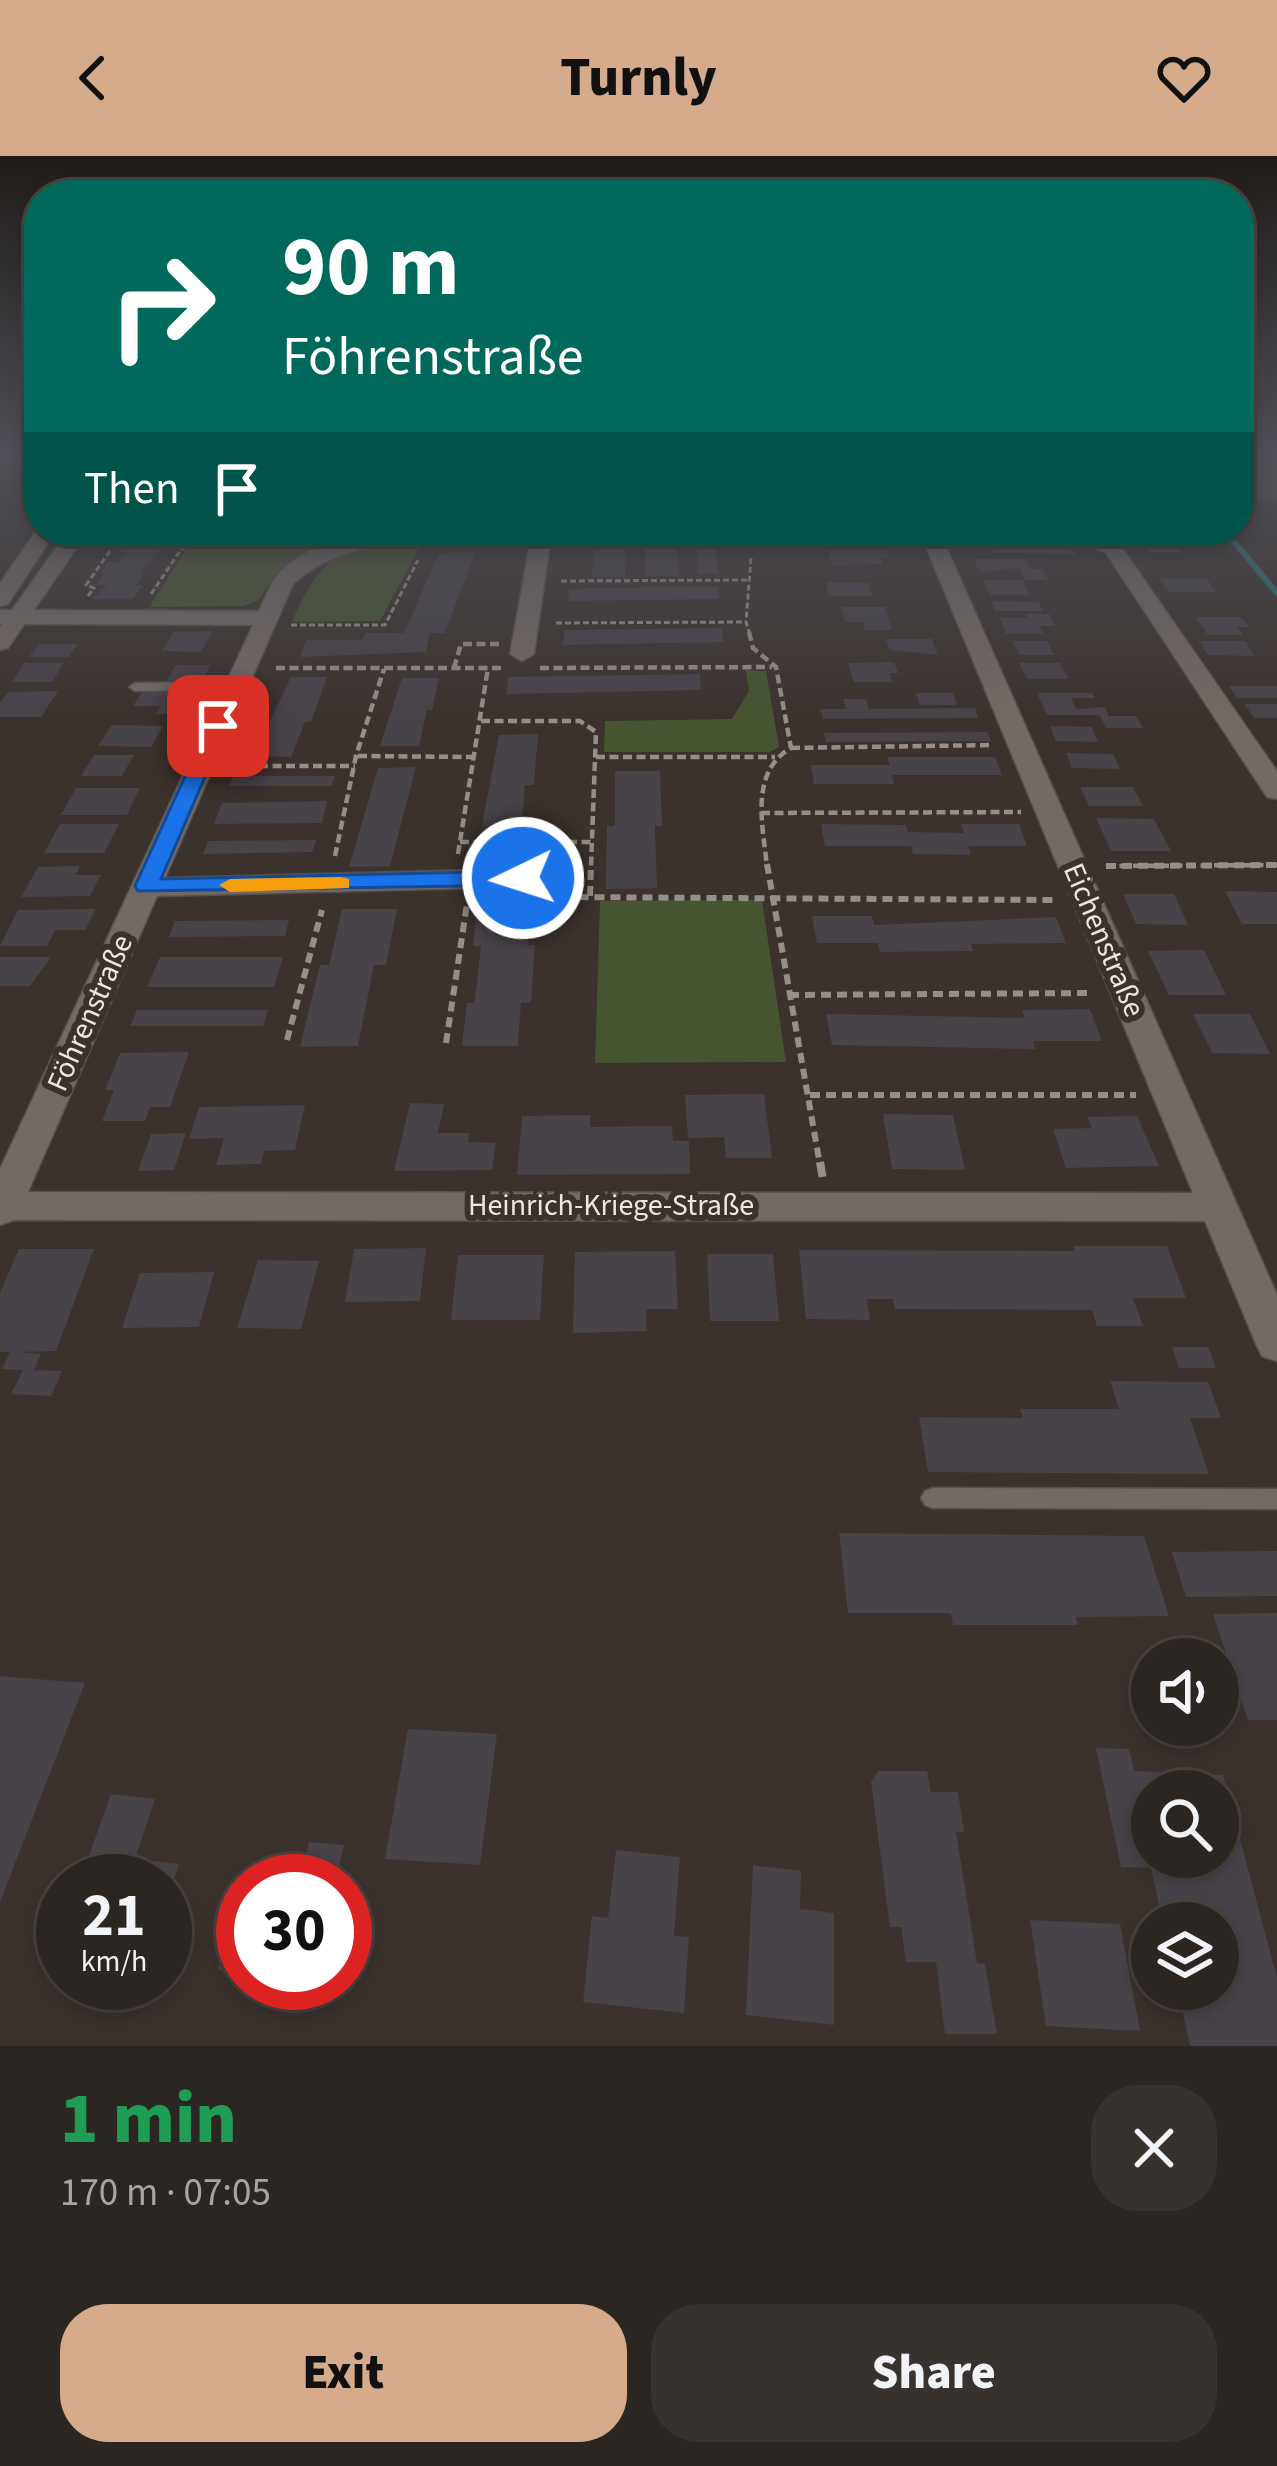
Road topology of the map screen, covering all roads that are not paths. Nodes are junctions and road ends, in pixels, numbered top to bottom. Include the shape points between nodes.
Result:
1 (36, 546) edge
2 (76, 546) edge
3 (356, 546) edge
4 (539, 546) edge
5 (936, 546) edge
6 (1105, 546) edge
7 (0, 599) edge
8 (9, 617) edge
9 (265, 621) junction
10 (0, 643) edge
11 (523, 647) road end
12 (240, 677) junction
13 (135, 687) dead end
14 (1277, 791) edge
15 (523, 878) road end
16 (146, 886) junction
17 (1219, 1207) junction
18 (2, 1208) edge
19 (1277, 1344) edge
20 (933, 1498) dead end
21 (1277, 1499) edge

1 - 7 street
2 - 8 street
3 - 9 street, Föhrenstraße via 313,558 284,581
4 - 11 street
5 - 17 street, Eichenstraße
6 - 14 street, Föhrenstraße
8 - 9 street
8 - 10 street
9 - 12 street, Föhrenstraße
12 - 13 lane
12 - 16 street, Föhrenstraße
15 - 16 street
16 - 18 street, Föhrenstraße
17 - 18 street, Heinrich-Kriege-Straße
17 - 19 street, Eichenstraße
20 - 21 lane

